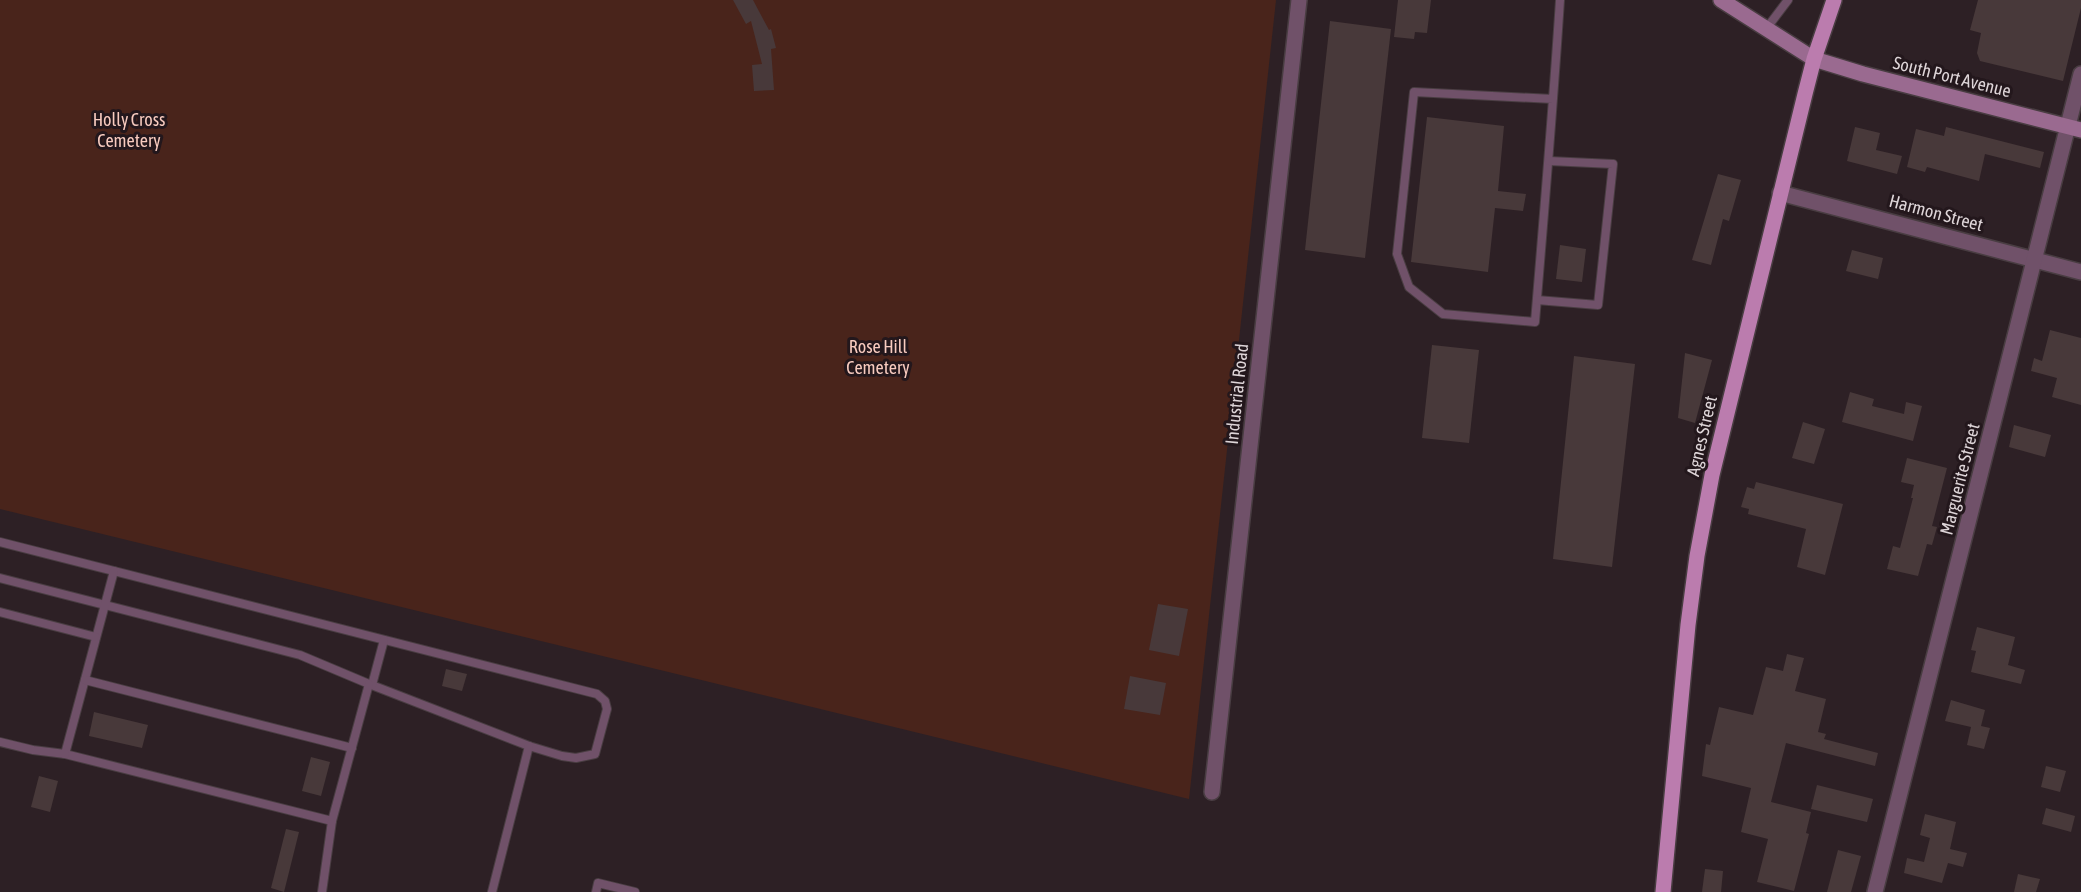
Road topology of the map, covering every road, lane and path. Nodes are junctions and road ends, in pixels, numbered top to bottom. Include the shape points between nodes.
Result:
1 (1299, 0) edge
2 (1560, 0) edge
3 (1788, 0) edge
4 (1834, 0) edge
5 (1725, 1) edge
6 (1766, 29) junction
7 (1814, 59) junction
8 (2081, 74) edge
9 (1554, 99) junction
10 (2074, 128) edge
11 (1549, 161) junction
12 (1780, 193) junction
13 (2035, 259) junction
14 (2081, 272) edge
15 (1537, 300) junction
16 (0, 542) edge
17 (114, 571) junction
18 (0, 578) edge
19 (105, 605) junction
20 (0, 612) edge
21 (96, 637) junction
22 (384, 640) junction
23 (85, 680) junction
24 (370, 685) junction
25 (0, 742) edge
26 (529, 746) junction
27 (352, 748) junction
28 (65, 754) junction
29 (1212, 792) dead end
30 (332, 821) junction
31 (322, 892) edge
32 (492, 892) edge
33 (596, 892) edge
34 (636, 892) edge
35 (1663, 892) edge
36 (1875, 892) edge

1 - 29 street, Industrial Road
2 - 9 lane
3 - 6 lane
4 - 7 main road, Agnes Street
5 - 6 main road, South Port Avenue
6 - 7 main road, South Port Avenue
7 - 10 main road, South Port Avenue
7 - 12 main road, Agnes Street
8 - 10 street, Marguerite Street
9 - 11 lane
9 - 15 lane via 1414,92 1397,254 1409,287 1443,314 1535,322
10 - 13 street, Marguerite Street
11 - 15 lane
11 - 15 lane via 1613,164 1598,305
12 - 13 street, Harmon Street
12 - 35 main road, Agnes Street via 1712,475 1697,555
13 - 14 street, Harmon Street
13 - 36 street, Marguerite Street
16 - 17 lane
17 - 19 lane
17 - 22 lane
18 - 19 lane
19 - 21 lane
19 - 24 lane via 300,655
20 - 21 lane
21 - 23 lane
22 - 24 lane
22 - 26 lane via 597,694 605,701 607,709 595,754 576,758
23 - 27 lane
23 - 28 lane
24 - 26 lane
24 - 27 lane
25 - 28 lane
26 - 32 lane
27 - 30 lane
28 - 30 lane
30 - 31 lane
33 - 34 lane via 598,883

